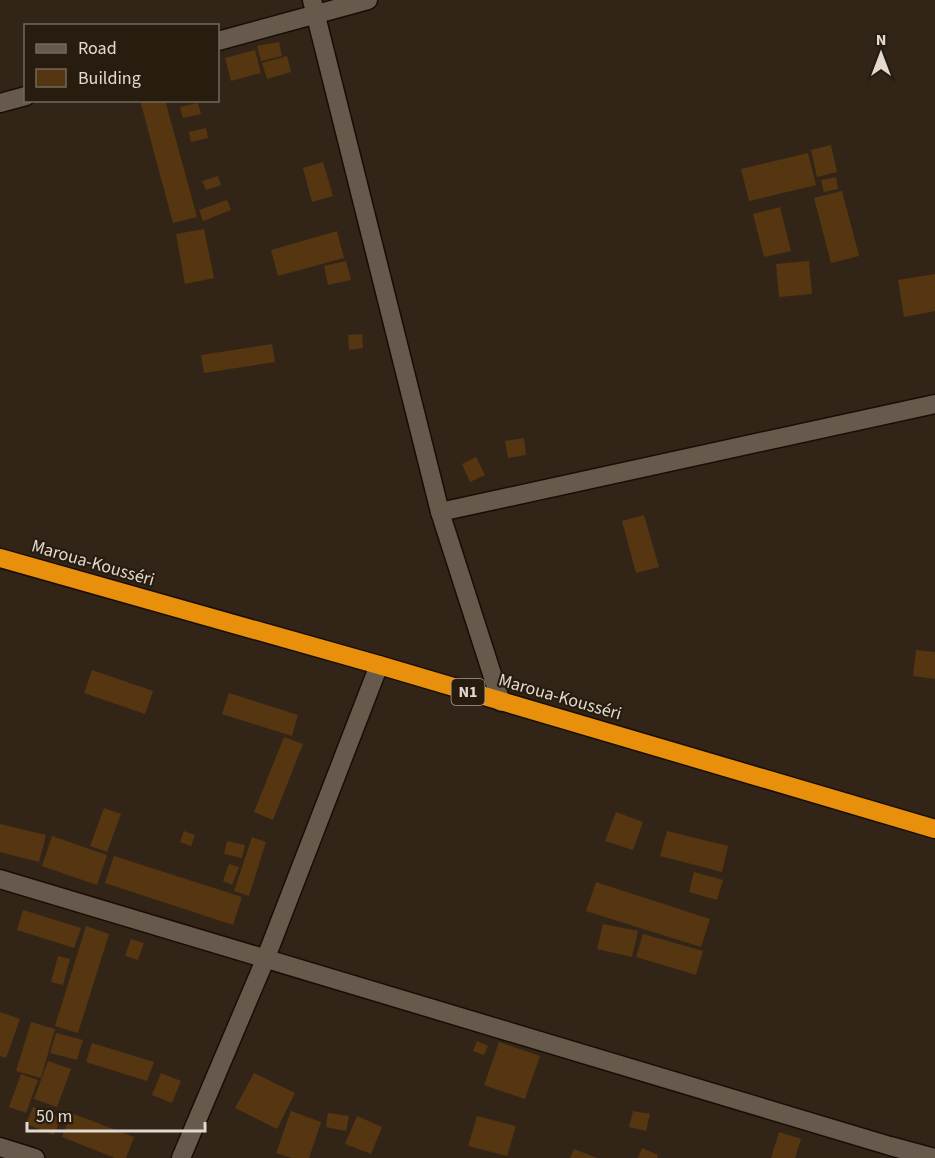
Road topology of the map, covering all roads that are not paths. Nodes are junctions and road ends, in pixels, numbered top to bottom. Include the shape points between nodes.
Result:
1 (368, 0) edge
2 (314, 7) edge
3 (219, 41) edge
4 (24, 97) edge
5 (0, 103) edge
6 (935, 404) edge
7 (440, 512) junction
8 (0, 558) edge
9 (379, 665) junction
10 (501, 702) junction
11 (935, 829) edge
12 (0, 879) edge
13 (265, 960) junction
14 (0, 1147) edge
15 (36, 1158) edge
16 (181, 1158) edge
17 (935, 1158) edge

1 - 2 street
2 - 3 street
2 - 7 street
4 - 5 street
6 - 7 street
7 - 10 street
8 - 9 highway, Maroua-Kousséri / N1
9 - 10 highway, Maroua-Kousséri / N1
9 - 13 street
10 - 11 highway, Maroua-Kousséri / N1
12 - 13 street
13 - 16 street
13 - 17 street
14 - 15 street

